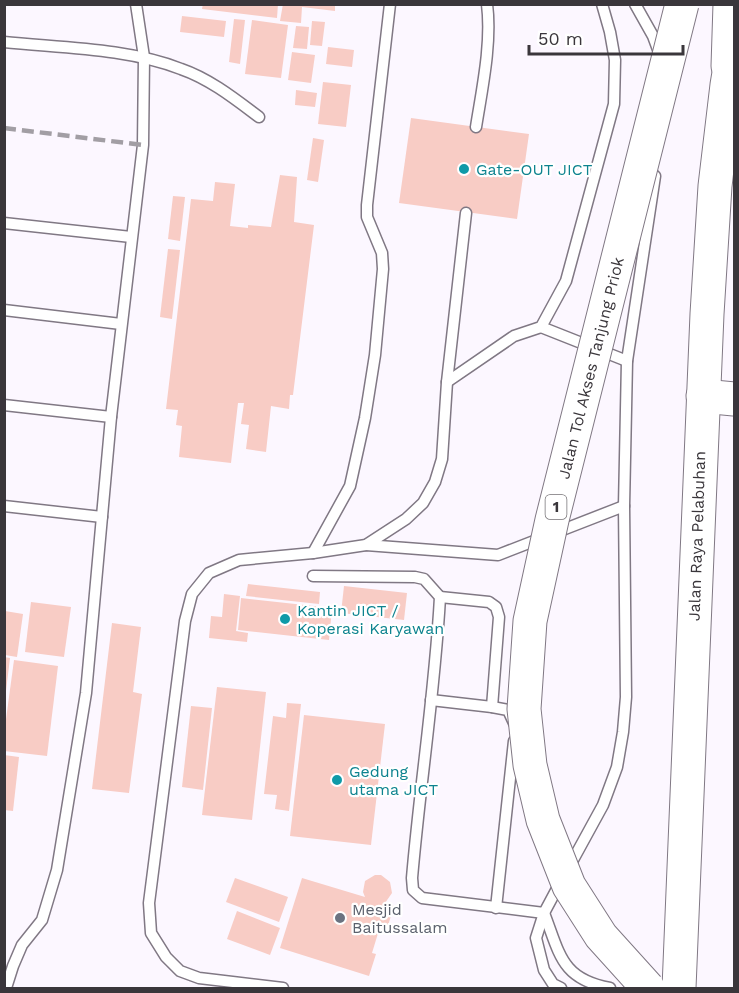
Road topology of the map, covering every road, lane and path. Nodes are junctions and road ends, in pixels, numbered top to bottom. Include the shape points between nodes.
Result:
1 (136, 4) edge
2 (390, 4) edge
3 (487, 4) edge
4 (602, 4) edge
5 (635, 4) edge
6 (682, 4) edge
7 (730, 8) edge
8 (4, 42) edge
9 (735, 43) edge
10 (144, 57) junction
11 (727, 85) junction
12 (259, 117) dead end
13 (476, 127) dead end
14 (660, 140) dead end
15 (656, 163) dead end
16 (466, 213) dead end
17 (4, 223) edge
18 (131, 237) junction
19 (4, 310) edge
20 (121, 324) junction
21 (541, 327) junction
22 (627, 361) junction
23 (447, 382) junction
24 (719, 398) edge
25 (4, 405) edge
26 (111, 417) junction
27 (4, 506) edge
28 (624, 506) junction
29 (102, 518) junction
30 (366, 545) junction
31 (313, 553) junction
32 (314, 576) dead end
33 (440, 597) junction
34 (431, 700) junction
35 (492, 707) junction
36 (495, 908) junction
37 (544, 913) junction
38 (6, 983) edge
39 (666, 984) edge
40 (554, 987) edge
41 (283, 988) edge
42 (610, 988) edge

1 - 10 lane
2 - 31 lane via 367,205 383,270 375,355 350,486
3 - 13 lane via 489,17
4 - 21 lane via 615,60 614,104 566,281
5 - 14 lane via 653,36 669,82
6 - 39 highway, Jalan Tol Akses Tanjung Priok / 1, bridge via 552,520 530,621 524,709 530,765 543,820 569,886 601,936
7 - 11 highway, Jalan Raya Pelabuhan
8 - 10 lane
9 - 11 highway, Jalan Raya Pelabuhan
10 - 12 lane via 183,69
10 - 18 lane via 142,145
11 - 24 highway, Jalan Raya Pelabuhan via 715,186
15 - 22 lane
16 - 23 lane
17 - 18 lane
18 - 20 lane
19 - 20 lane
20 - 26 lane
21 - 22 lane
21 - 23 lane via 513,336
22 - 28 lane
23 - 30 lane via 441,459 435,482 423,503 406,519
24 - 39 highway, Jalan Raya Pelabuhan
25 - 26 lane
26 - 29 lane
27 - 29 lane
28 - 30 lane via 498,555
28 - 37 lane via 624,732 603,805
29 - 38 lane via 86,693 57,870 42,920 22,945
30 - 31 lane
31 - 41 lane via 239,560 209,573 192,594 185,621 149,903 151,933 180,971 200,978
32 - 33 lane via 415,577 424,579
33 - 34 lane
33 - 35 lane via 489,602 496,607 499,617
34 - 35 lane
34 - 36 lane via 413,890 422,898
35 - 36 lane via 508,711 515,727
36 - 37 lane
37 - 40 lane via 536,938 544,970
37 - 42 lane via 568,969 579,979

